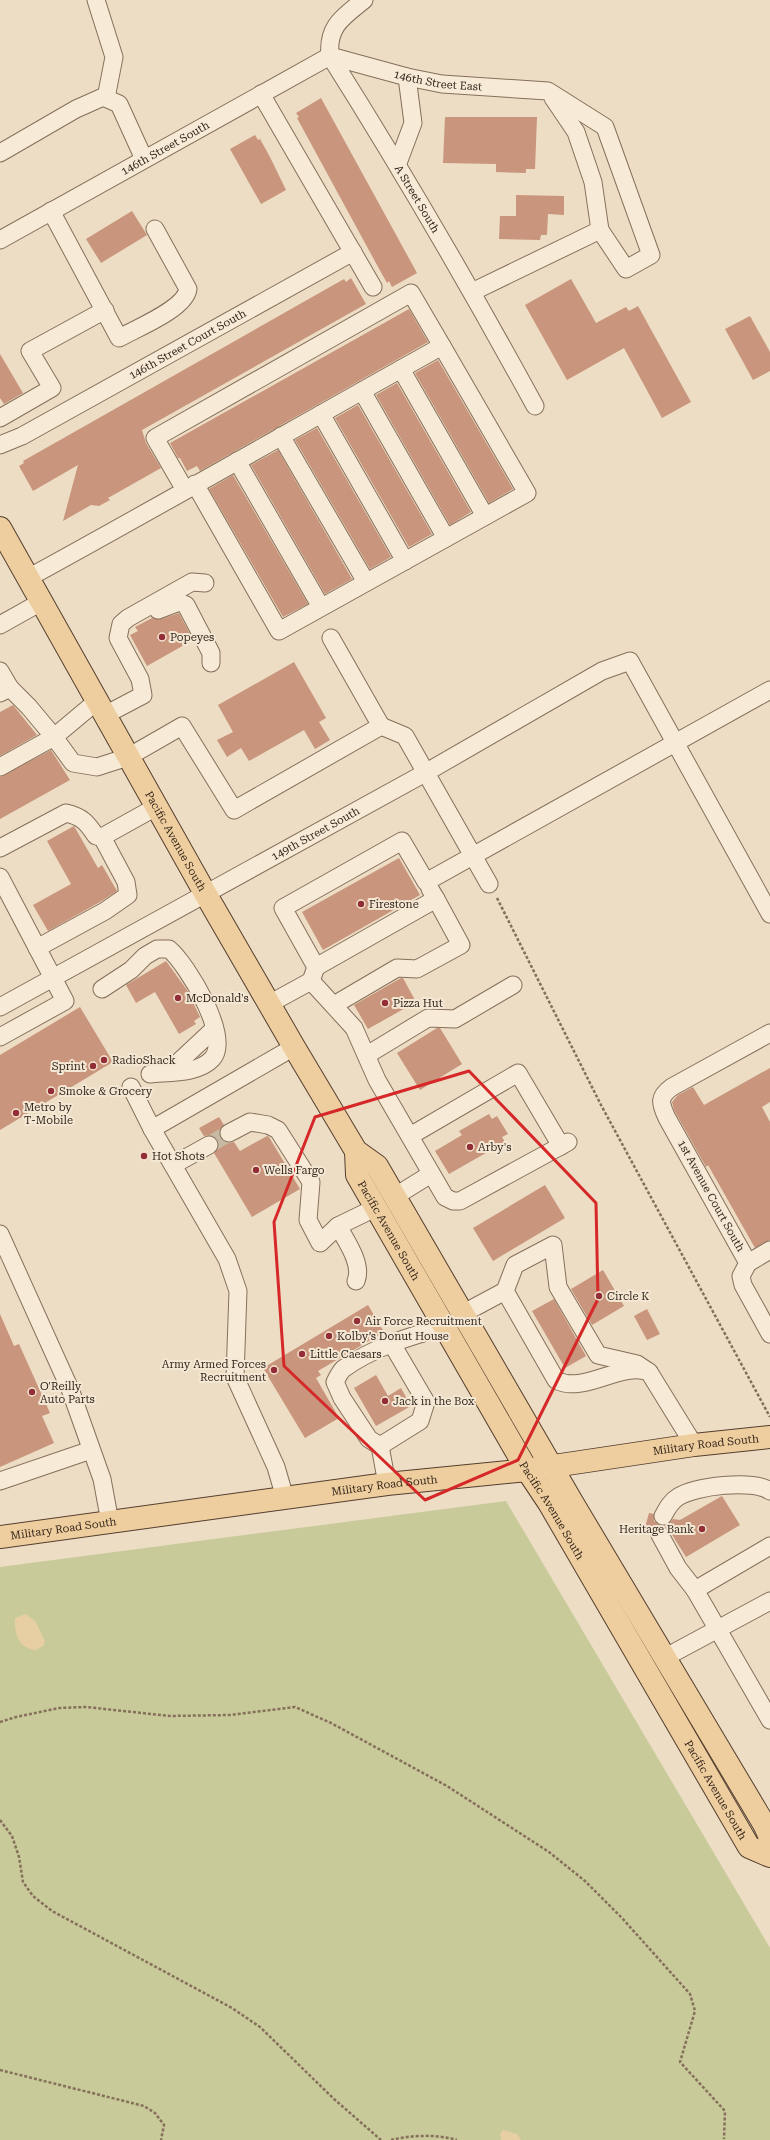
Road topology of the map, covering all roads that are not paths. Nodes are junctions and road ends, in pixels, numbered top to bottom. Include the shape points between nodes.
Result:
1 (96, 0) edge
2 (364, 0) edge
3 (330, 56) junction
4 (407, 77) junction
5 (548, 91) junction
6 (261, 94) junction
7 (106, 98) junction
8 (0, 153) edge
9 (144, 159) junction
10 (398, 163) junction
11 (51, 211) junction
12 (155, 229) dead end
13 (600, 230) junction
14 (0, 240) edge
15 (353, 252) junction
16 (373, 287) dead end
17 (472, 292) junction
18 (105, 310) junction
19 (442, 346) junction
20 (401, 369) junction
21 (362, 391) junction
22 (535, 406) dead end
23 (320, 414) junction
24 (0, 418) edge
25 (22, 436) junction
26 (281, 436) junction
27 (0, 445) edge
28 (0, 457) edge
29 (237, 461) junction
30 (190, 487) junction
31 (485, 516) junction
32 (0, 528) edge
33 (446, 538) junction
34 (405, 561) junction
35 (28, 578) junction
36 (366, 582) junction
37 (205, 583) dead end
38 (41, 602) junction
39 (321, 607) junction
40 (0, 625) edge
41 (118, 633) junction
42 (331, 638) dead end
43 (212, 662) dead end
44 (0, 671) edge
45 (770, 690) edge
46 (5, 691) edge
47 (101, 708) junction
48 (381, 726) junction
49 (54, 737) junction
50 (676, 744) junction
51 (128, 757) junction
52 (0, 767) edge
53 (425, 773) junction
54 (156, 807) junction
55 (102, 837) junction
56 (0, 848) edge
57 (473, 856) junction
58 (0, 877) edge
59 (426, 882) junction
60 (490, 884) road end
61 (205, 893) junction
62 (436, 898) junction
63 (770, 914) edge
64 (37, 948) junction
65 (313, 974) junction
66 (52, 978) junction
67 (513, 985) dead end
68 (102, 989) dead end
69 (269, 1004) junction
70 (334, 1005) junction
71 (0, 1007) edge
72 (770, 1033) edge
73 (0, 1037) edge
74 (294, 1047) junction
75 (367, 1055) junction
76 (150, 1074) dead end
77 (132, 1087) dead end
78 (152, 1129) junction
79 (229, 1133) tunnel mouth
80 (410, 1136) junction
81 (209, 1145) tunnel mouth
82 (356, 1151) junction
83 (173, 1165) junction
84 (431, 1174) junction
85 (394, 1197) junction
86 (375, 1208) junction
87 (338, 1226) junction
88 (0, 1234) edge
89 (770, 1250) edge
90 (748, 1263) junction
91 (356, 1281) dead end
92 (505, 1291) junction
93 (462, 1314) junction
94 (444, 1327) junction
95 (770, 1334) edge
96 (392, 1344) junction
97 (649, 1372) junction
98 (770, 1437) edge
99 (694, 1445) junction
100 (380, 1446) junction
101 (91, 1450) junction
102 (551, 1466) junction
103 (527, 1470) junction
104 (0, 1481) edge
105 (387, 1484) junction
106 (770, 1491) edge
107 (285, 1498) junction
108 (663, 1516) dead end
109 (110, 1522) junction
110 (660, 1535) dead end
111 (0, 1537) edge
112 (770, 1546) edge
113 (695, 1590) junction
114 (770, 1601) edge
115 (718, 1630) junction
116 (664, 1658) junction
117 (770, 1720) edge
118 (768, 1829) edge
119 (770, 1856) edge

1 - 7 street via 114,57
2 - 3 street via 334,28 329,41
3 - 4 street, 146th Street East
3 - 6 street, 146th Street South
3 - 10 street, A Street South
4 - 5 street, 146th Street East via 449,85
4 - 10 street via 414,124
5 - 13 street via 576,132 592,182
5 - 13 street via 605,127 651,255 626,269
6 - 9 street, 146th Street South
6 - 15 street
7 - 8 street via 76,109
7 - 9 street via 119,104
9 - 11 street, 146th Street South
10 - 17 street, A Street South
11 - 14 street, 146th Street South
11 - 18 street
12 - 18 street via 188,289 187,296 178,305 119,338
13 - 17 street
15 - 16 street
15 - 25 street, 146th Street Court South
17 - 22 street, A Street South
18 - 24 street via 30,351 52,388
19 - 20 street
19 - 30 street via 411,293 155,438
19 - 31 street via 527,493
20 - 21 street
20 - 31 street
21 - 23 street
21 - 33 street
23 - 26 street
23 - 34 street
25 - 27 street, 146th Street Court South
25 - 28 street, 146th Street Court South
26 - 29 street
26 - 36 street
29 - 30 street
29 - 39 street
30 - 35 street
30 - 39 street via 279,630
31 - 33 street
32 - 35 main road, Pacific Avenue South
33 - 34 street
34 - 36 street
35 - 38 main road, Pacific Avenue South
36 - 39 street
37 - 41 street via 192,582 128,618 121,624
38 - 40 street
38 - 47 main road, Pacific Avenue South
41 - 43 street via 162,608 179,602 186,605 211,652
41 - 47 street via 118,638 140,679 143,695
42 - 48 street
44 - 46 street
45 - 50 street
46 - 49 street via 29,706
47 - 49 street
47 - 51 main road, Pacific Avenue South
48 - 51 street via 234,810 182,726
48 - 53 street via 406,736
49 - 51 street via 73,764 96,767
49 - 52 street
50 - 53 street, 149th Street South via 630,661 602,671
50 - 57 street
50 - 63 street
51 - 54 main road, Pacific Avenue South
53 - 57 street
53 - 61 street, 149th Street South
54 - 55 street
54 - 61 main road, Pacific Avenue South
55 - 56 street via 96,836 78,816 66,813
55 - 64 street via 126,882 128,895 105,911
57 - 59 street
57 - 60 street
58 - 64 street
59 - 62 street
59 - 65 street via 402,841 283,908
61 - 66 street, 149th Street South
61 - 69 main road, Pacific Avenue South
62 - 65 street
62 - 70 street via 461,945 417,969 397,968
64 - 66 street
65 - 69 street
65 - 70 street
66 - 71 street, 149th Street South
66 - 73 street via 65,1001
67 - 75 street via 454,1019 428,1018
68 - 76 street via 131,970 145,956 157,949 169,948 177,955 208,1004 217,1047 213,1058 204,1066
69 - 74 main road, Pacific Avenue South
70 - 75 street via 354,1028
72 - 90 street, 1st Avenue Court South via 672,1088 664,1093 661,1100 667,1118
74 - 78 street
74 - 82 main road, Pacific Avenue South
75 - 80 street via 377,1080
77 - 78 street
78 - 83 street
79 - 87 street via 250,1122 268,1125 278,1130 311,1182 308,1216 320,1243
80 - 84 street
80 - 84 street via 518,1073 565,1144 460,1201 445,1197
81 - 83 street
82 - 85 main road, Pacific Avenue South via 377,1166
82 - 86 main road, Pacific Avenue South via 357,1174
83 - 107 street via 227,1260 238,1291 235,1377 276,1467
84 - 85 street
85 - 93 main road, Pacific Avenue South
86 - 87 street
86 - 94 main road, Pacific Avenue South
87 - 91 street via 355,1260 359,1274
88 - 101 street via 70,1389
89 - 90 street
90 - 95 street, 1st Avenue Court South via 741,1276 743,1284
92 - 93 street
92 - 97 street via 558,1382 577,1384 637,1369
92 - 97 street via 515,1265 553,1246 558,1287 598,1355 637,1364
93 - 102 main road, Pacific Avenue South
94 - 96 street via 410,1336
94 - 103 main road, Pacific Avenue South
96 - 100 street via 426,1402 420,1421
96 - 100 street via 342,1370 335,1382 342,1398 369,1440
97 - 99 street
98 - 99 main road, Military Road South
99 - 102 main road, Military Road South
100 - 105 street
101 - 104 street
101 - 109 street via 102,1479
102 - 103 main road, Military Road South
102 - 116 main road, Pacific Avenue South
103 - 105 main road, Military Road South
103 - 119 main road, Pacific Avenue South via 749,1847
105 - 107 main road, Military Road South
106 - 108 street via 764,1487 741,1483 688,1492 669,1504
107 - 109 main road, Military Road South
109 - 111 main road, Military Road South
110 - 113 street via 678,1568
112 - 113 street
113 - 115 street
114 - 115 street
115 - 116 street
115 - 117 street
116 - 118 main road, Pacific Avenue South

